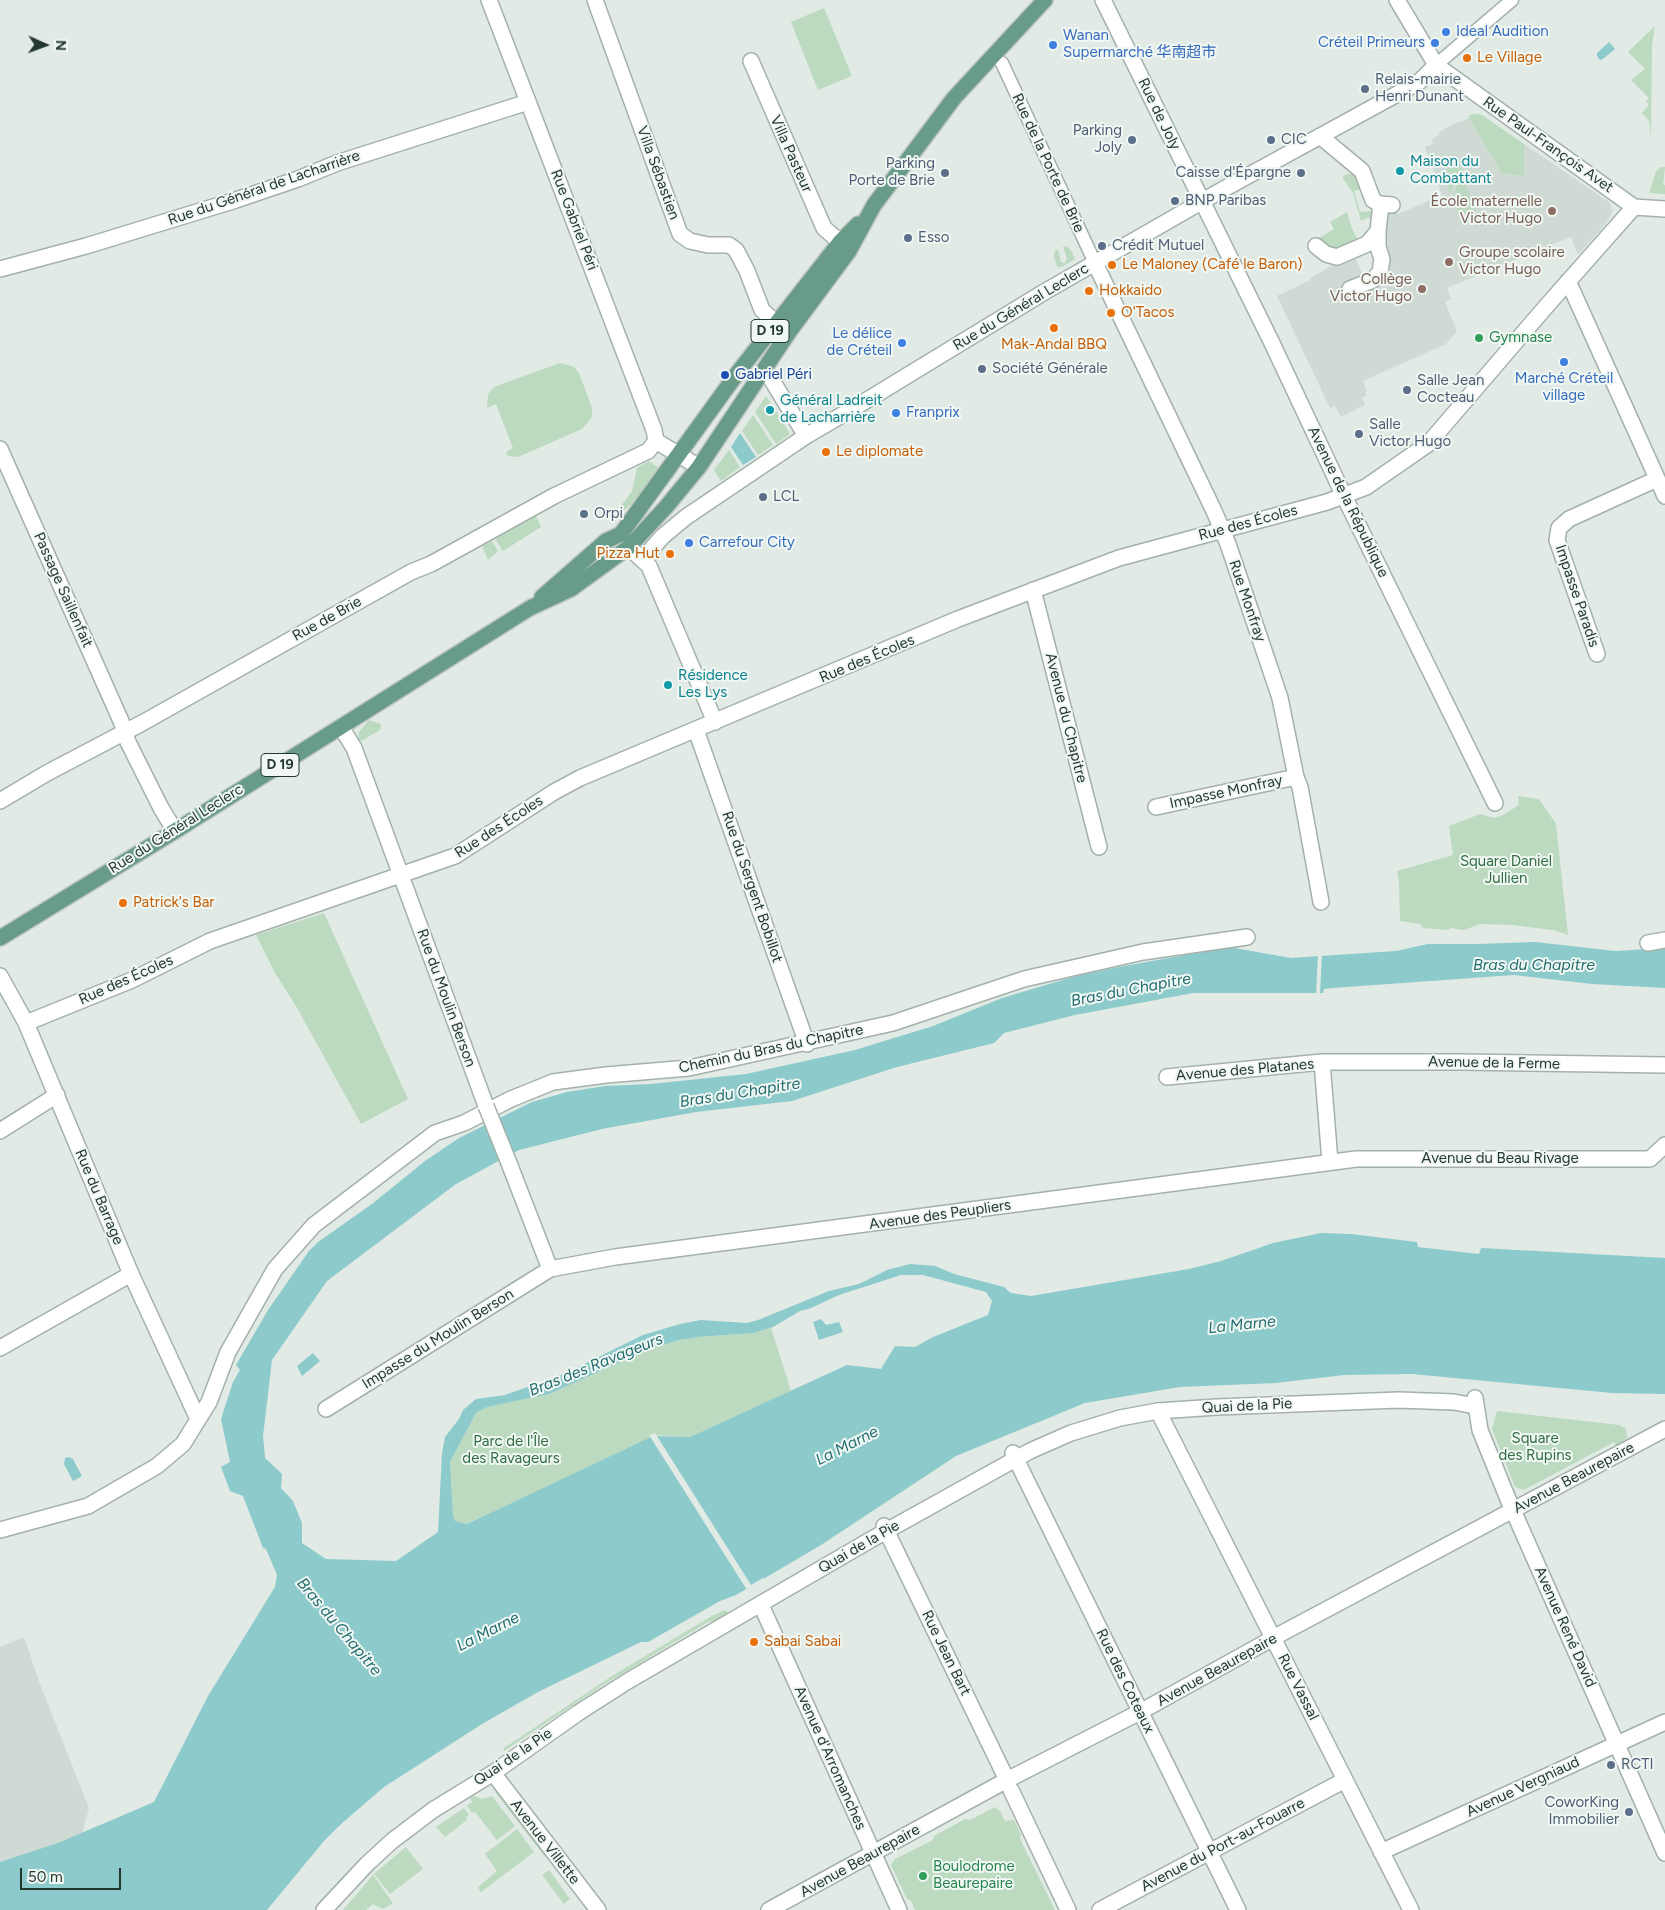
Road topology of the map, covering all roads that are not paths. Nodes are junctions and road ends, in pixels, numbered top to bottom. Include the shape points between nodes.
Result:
1 (490, 0) edge
2 (594, 0) edge
3 (1045, 0) edge
4 (1103, 0) edge
5 (1397, 0) edge
6 (1506, 1) edge
7 (751, 61) dead end
8 (1002, 63) dead end
9 (1436, 65) junction
10 (528, 102) junction
11 (1320, 136) junction
12 (1201, 202) junction
13 (1634, 207) junction
14 (1665, 209) edge
15 (868, 214) junction
16 (1378, 232) junction
17 (840, 242) junction
18 (1316, 246) dead end
19 (1096, 263) junction
20 (0, 269) edge
21 (1568, 281) junction
22 (1350, 289) dead end
23 (776, 323) junction
24 (765, 369) junction
25 (806, 436) junction
26 (656, 441) junction
27 (0, 448) edge
28 (677, 454) junction
29 (699, 467) junction
30 (1658, 479) junction
31 (1344, 496) junction
32 (1665, 496) edge
33 (1223, 530) junction
34 (621, 534) junction
35 (629, 547) junction
36 (643, 559) junction
37 (1033, 590) junction
38 (530, 608) junction
39 (1597, 654) dead end
40 (715, 722) junction
41 (341, 727) junction
42 (696, 730) junction
43 (126, 731) junction
44 (1296, 776) junction
45 (0, 801) edge
46 (1495, 803) dead end
47 (1156, 807) dead end
48 (175, 831) junction
49 (1100, 847) dead end
50 (401, 875) junction
51 (1321, 902) dead end
52 (0, 938) edge
53 (1246, 938) dead end
54 (1665, 940) edge
55 (1648, 943) dead end
56 (0, 976) edge
57 (26, 1022) junction
58 (807, 1044) junction
59 (1322, 1062) junction
60 (1665, 1065) edge
61 (1167, 1077) dead end
62 (56, 1095) junction
63 (0, 1131) edge
64 (1665, 1145) edge
65 (1330, 1162) junction
66 (550, 1269) junction
67 (131, 1274) junction
68 (0, 1348) edge
69 (1475, 1402) joint
70 (326, 1409) dead end
71 (1158, 1411) junction
72 (198, 1419) junction
73 (1665, 1429) edge
74 (1015, 1455) junction
75 (1513, 1510) junction
76 (886, 1528) junction
77 (0, 1530) edge
78 (761, 1605) junction
79 (1273, 1639) junction
80 (1140, 1712) junction
81 (1665, 1722) edge
82 (1617, 1744) junction
83 (493, 1773) junction
84 (1345, 1780) junction
85 (1009, 1785) junction
86 (1381, 1852) junction
87 (1209, 1853) junction
88 (1665, 1853) edge
89 (873, 1854) junction
90 (324, 1910) edge
91 (598, 1910) edge
92 (769, 1910) edge
93 (899, 1910) edge
94 (1068, 1910) edge
95 (1100, 1910) edge
96 (1238, 1910) edge
97 (1411, 1910) edge

1 - 10 street, Rue Gabriel Péri
2 - 23 street, Villa Sébastien via 680,234 690,241 728,245 736,250 762,310
3 - 15 main road, D 19 via 954,98
4 - 12 street, Rue de Joly
5 - 9 street
6 - 9 street, Rue du Général Leclerc
7 - 17 street, Villa Pasteur via 824,228
8 - 19 street, Rue de la Porte de Brie
9 - 11 street, Rue du Général Leclerc via 1420,82
9 - 13 street, Rue Paul-François Avet
10 - 20 street, Rue du Général de Lacharrière via 337,163 236,200
10 - 26 street, Rue Gabriel Péri
11 - 12 street, Rue du Général Leclerc
11 - 16 street via 1362,171 1373,200 1387,204
12 - 19 street, Rue du Général Leclerc
12 - 31 street, Avenue de la République
13 - 14 street
13 - 21 street, Rue des Écoles
15 - 17 main road, D 19
15 - 24 main road, D 19 via 849,251
16 - 18 street via 1367,244 1337,257
16 - 22 street via 1382,259 1380,272 1373,280
17 - 23 main road, D 19
19 - 25 street, Rue du Général Leclerc
19 - 33 street, Rue Monfray
21 - 30 street
21 - 31 street, Rue des Écoles via 1428,444 1366,487
23 - 28 main road, D 19
24 - 25 street
24 - 29 main road, D 19
25 - 36 street, Rue du Général Leclerc via 686,517
26 - 28 street
26 - 43 street, Rue de Brie via 648,451 554,496 439,560 411,572
27 - 43 street, Passage Saillenfait
28 - 29 street
28 - 34 main road, Rue du Général Leclerc / D 19
29 - 35 main road, Rue du Général Leclerc / D 19
30 - 32 street
30 - 39 street, Impasse Paradis via 1569,519 1559,528 1557,540
31 - 33 street, Rue des Écoles
31 - 46 street, Avenue de la République
33 - 37 street, Rue des Écoles via 1120,558
33 - 44 street, Rue Monfray via 1280,698
34 - 35 street via 622,542
34 - 38 main road, Rue du Général Leclerc / D 19 via 606,541
35 - 36 street
35 - 38 main road, Rue du Général Leclerc / D 19 via 571,589
36 - 40 street via 649,566
37 - 40 street, Rue des Écoles
37 - 49 street, Avenue du Chapitre
38 - 41 main road, Rue du Général Leclerc / D 19
40 - 42 street, Rue des Écoles
41 - 48 main road, Rue du Général Leclerc / D 19
41 - 50 street, Rue du Moulin Berson via 354,748
42 - 50 street, Rue des Écoles via 580,778 455,856
42 - 58 street, Rue du Sergent Bobillot
43 - 45 street, Rue de Brie
43 - 48 street, Passage Saillenfait via 128,742
44 - 47 street, Impasse Monfray
44 - 51 street, Rue Monfray
48 - 52 main road, Rue du Général Leclerc / D 19
50 - 57 street, Rue des Écoles via 210,941 132,980
50 - 66 street, Rue du Moulin Berson, bridge
53 - 58 street, Chemin du Bras du Chapitre via 1144,952 1024,979 893,1023
54 - 55 street
56 - 57 street, Rue du Barrage
57 - 62 street, Rue du Barrage
58 - 72 street, Chemin du Bras du Chapitre via 689,1068 553,1082 435,1133 314,1225 276,1269 228,1352 209,1402
59 - 60 street, Avenue de la Ferme
59 - 61 street, Avenue des Platanes
59 - 65 street
62 - 63 street
62 - 67 street, Rue du Barrage
64 - 65 street, Avenue du Beau Rivage via 1650,1159 1356,1159
65 - 66 street, Avenue des Peupliers via 616,1257
66 - 70 street, Impasse du Moulin Berson
67 - 68 street
67 - 72 street, Rue du Barrage
69 - 71 street, Quai de la Pie via 1399,1400
69 - 75 street, Avenue René David via 1480,1430
71 - 74 street, Quai de la Pie via 1120,1418 1071,1433
71 - 79 street, Rue Vassal
72 - 77 street, Chemin du Bras du Chapitre via 183,1444 131,1483 88,1506
73 - 75 street, Avenue Beaurepaire
74 - 76 street, Quai de la Pie
74 - 80 street, Rue des Coteaux
75 - 79 street, Avenue Beaurepaire
75 - 82 street, Avenue René David
76 - 78 street, Quai de la Pie
76 - 85 street, Rue Jean Bart
78 - 83 street, Quai de la Pie via 628,1681
78 - 89 street, Avenue d'Arromanches
79 - 80 street, Avenue Beaurepaire
79 - 84 street, Rue Vassal
80 - 85 street, Avenue Beaurepaire
80 - 87 street, Rue des Coteaux
81 - 82 street, Avenue Vergniaud
82 - 86 street, Avenue Vergniaud
82 - 88 street, Avenue René David
83 - 90 street, Quai de la Pie via 433,1810 392,1841
83 - 91 street, Avenue Villette
84 - 86 street, Rue Vassal
84 - 87 street, Avenue du Port-au-Fouarre
85 - 89 street, Avenue Beaurepaire
85 - 94 street, Rue Jean Bart
86 - 97 street, Rue Vassal
87 - 95 street, Avenue du Port-au-Fouarre
87 - 96 street, Rue des Coteaux
89 - 92 street, Avenue Beaurepaire
89 - 93 street, Avenue d'Arromanches

